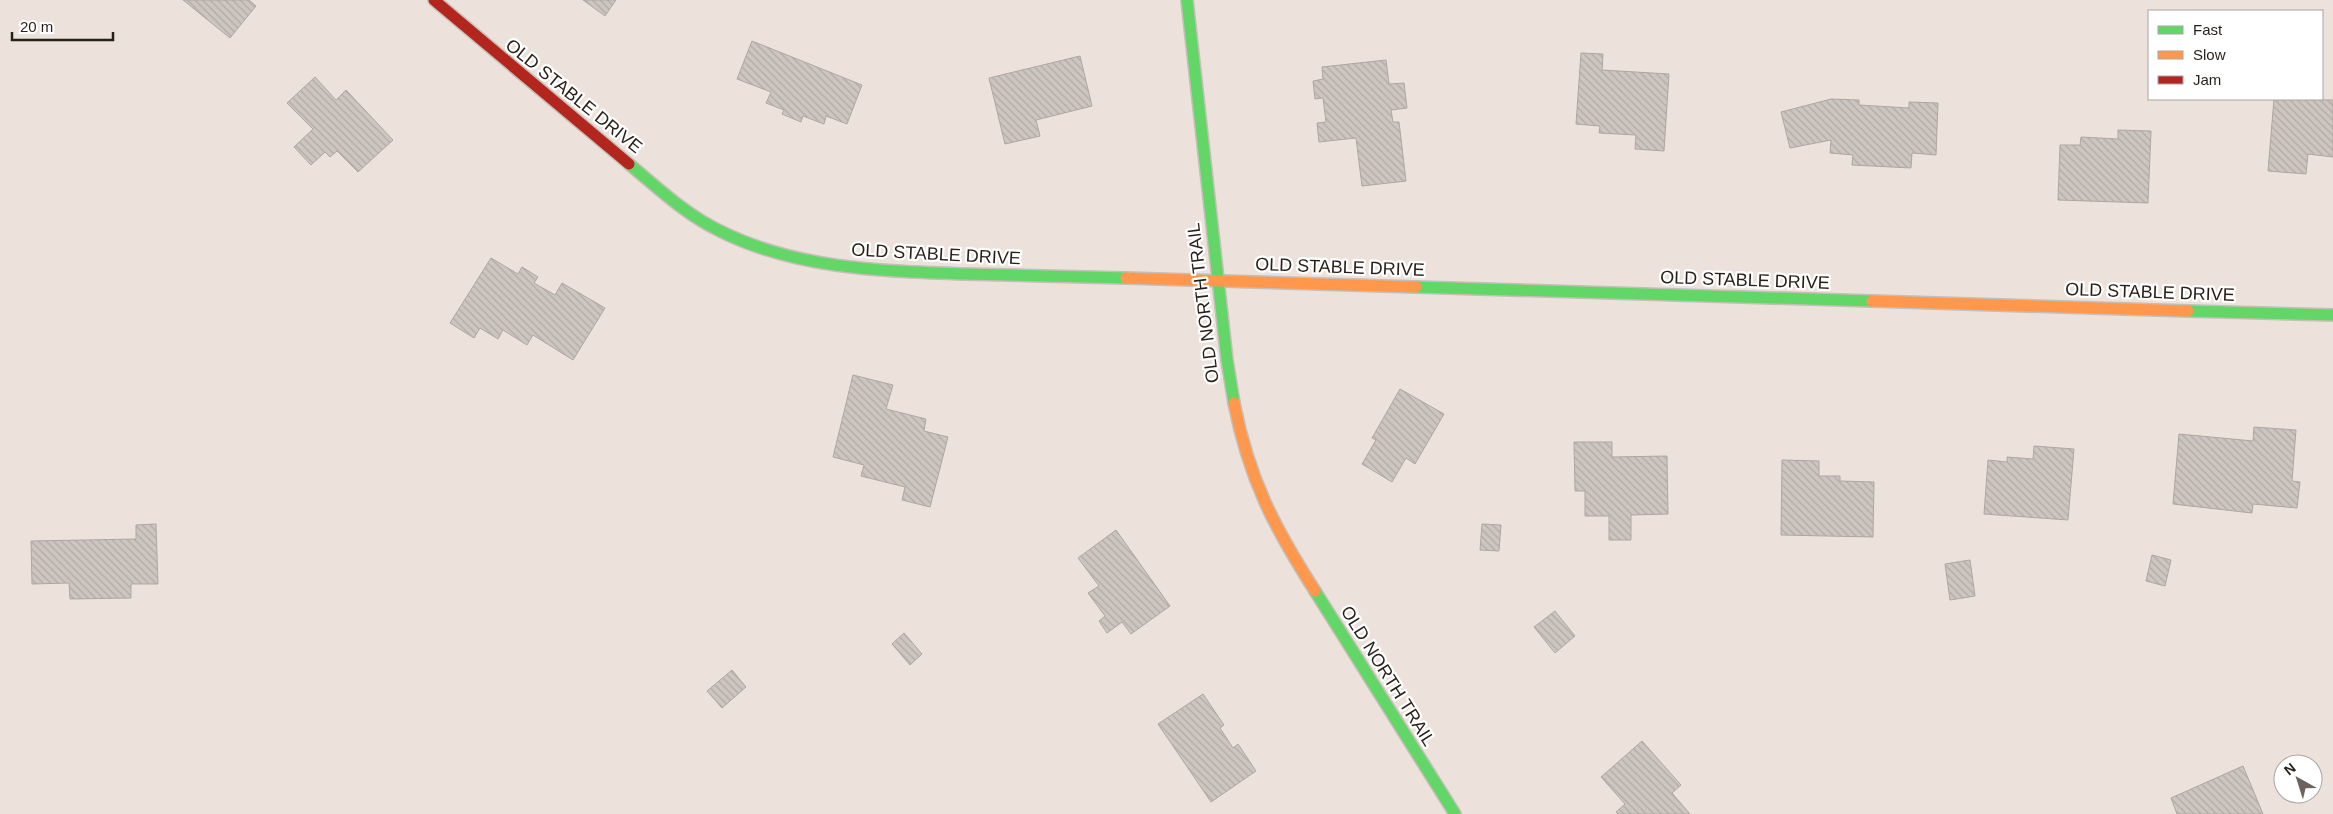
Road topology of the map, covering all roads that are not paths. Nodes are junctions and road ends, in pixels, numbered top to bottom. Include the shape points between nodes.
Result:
1 (434, 0) edge
2 (1186, 0) edge
3 (1218, 281) junction
4 (2333, 315) edge
5 (1455, 814) edge

1 - 3 street, OLD STABLE DRIVE via 506,64 668,195 718,230 752,245 830,266 880,270
2 - 3 street, OLD NORTH TRAIL
3 - 4 street, OLD STABLE DRIVE
3 - 5 street, OLD NORTH TRAIL via 1236,415 1247,460 1263,500 1314,592

